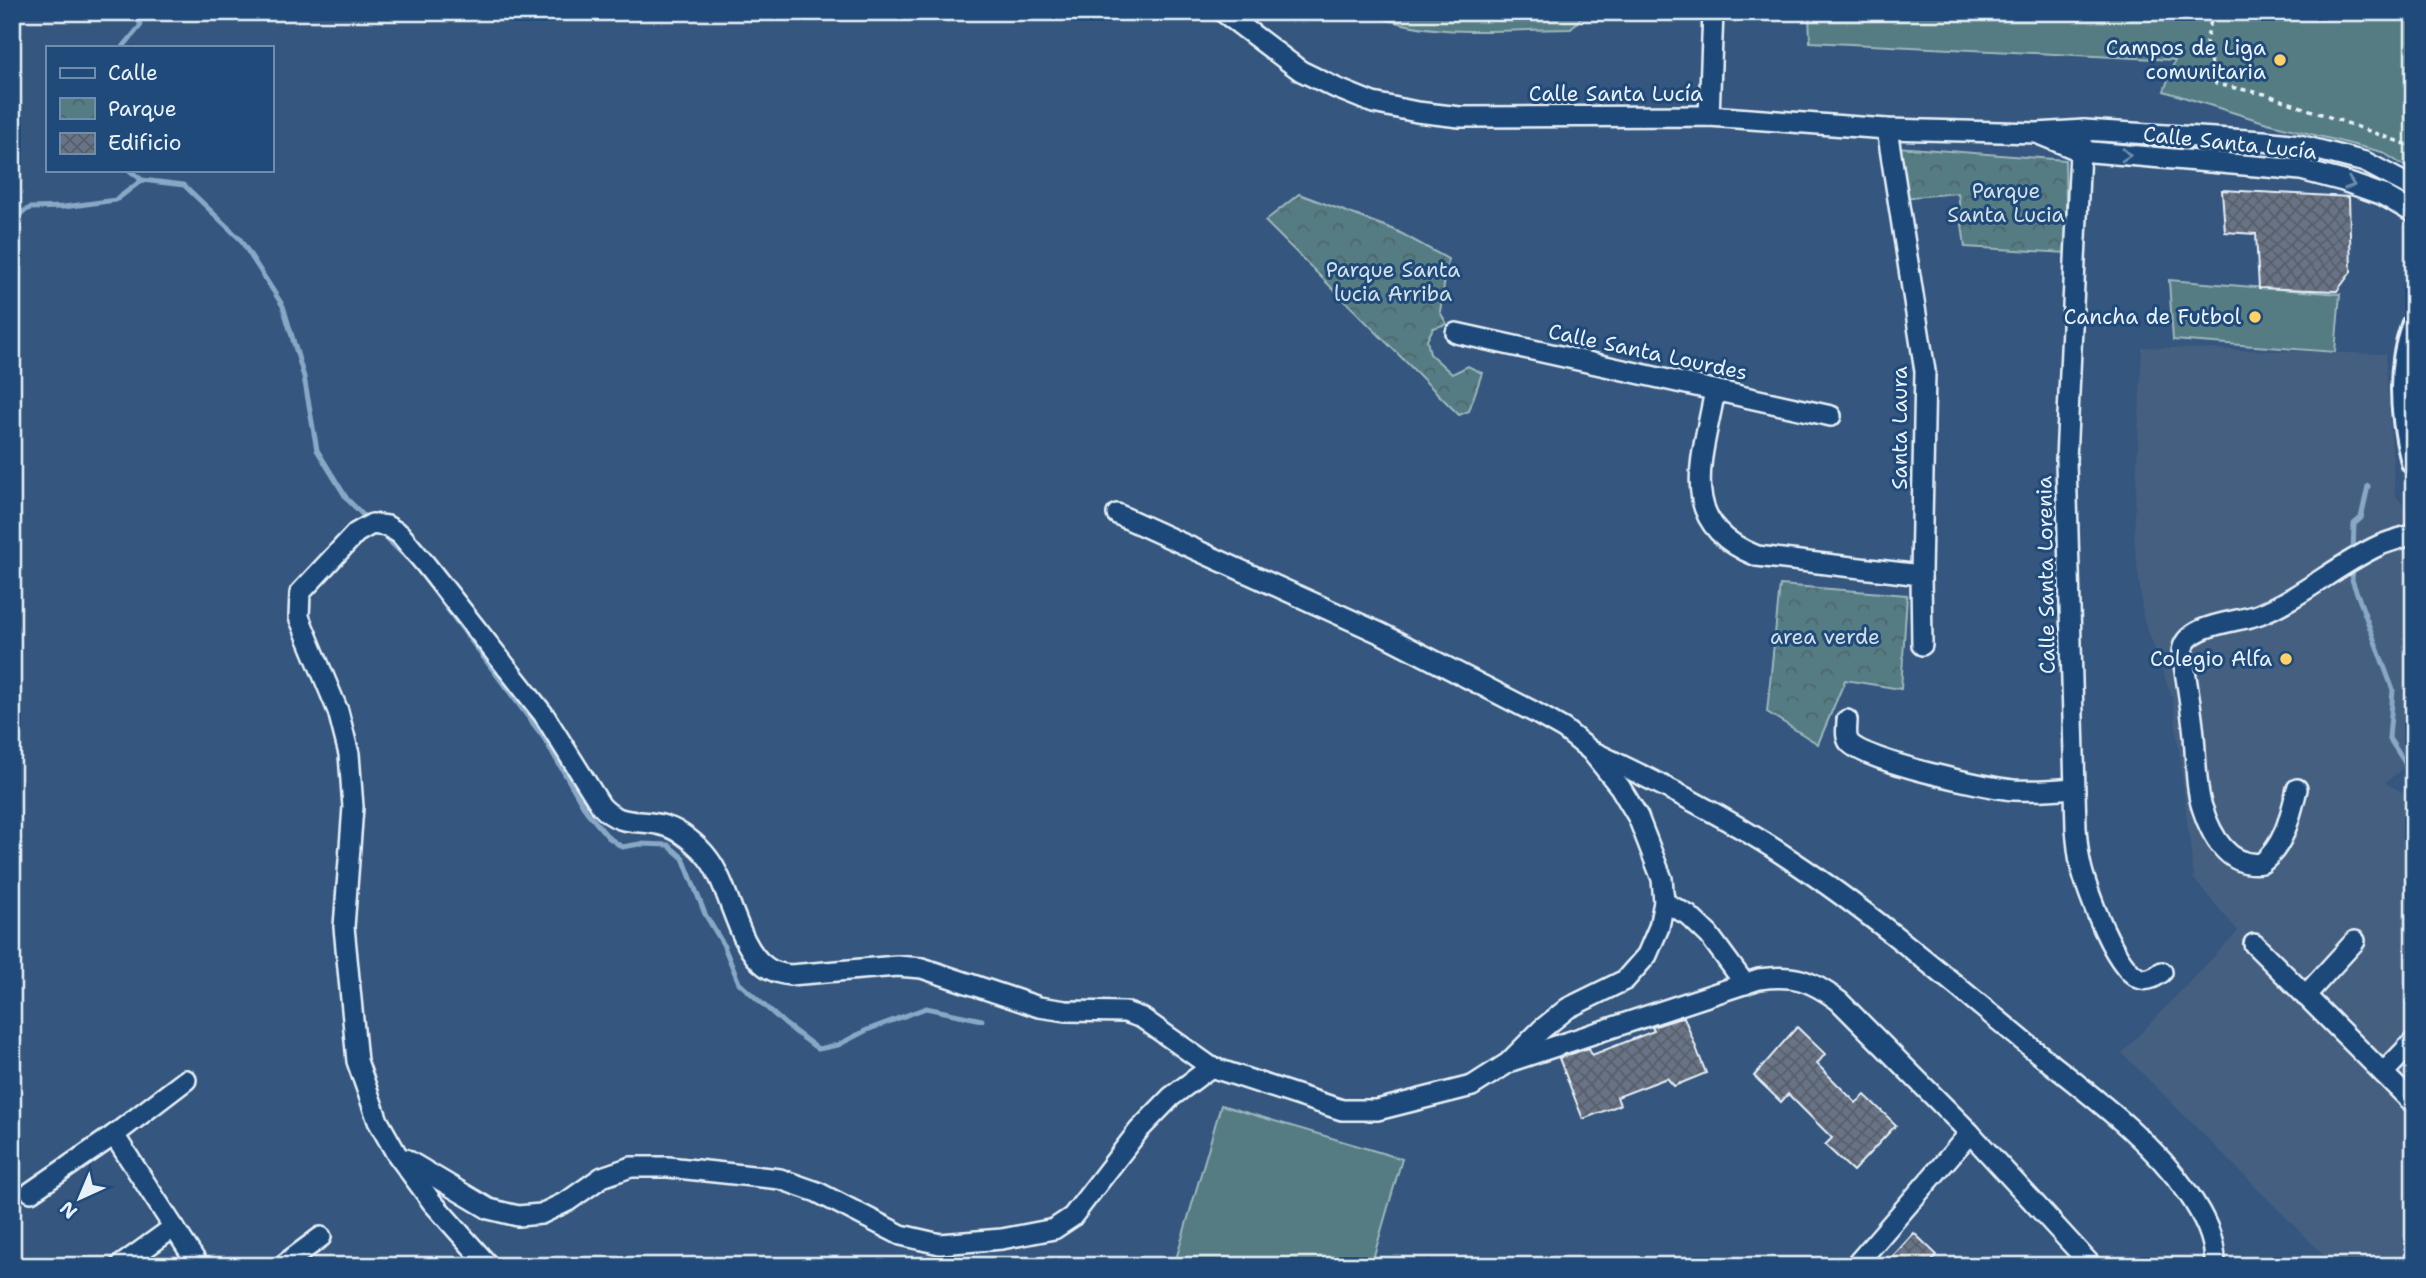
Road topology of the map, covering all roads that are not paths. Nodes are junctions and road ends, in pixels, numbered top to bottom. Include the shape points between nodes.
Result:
1 (1223, 12) edge
2 (1713, 12) edge
3 (1709, 116) junction
4 (1887, 129) junction
5 (2084, 130) junction
6 (2037, 133) junction
7 (2080, 151) junction
8 (2414, 188) edge
9 (2414, 213) edge
10 (2414, 326) edge
11 (1456, 333) dead end
12 (1715, 390) junction
13 (1831, 416) dead end
14 (2414, 462) edge
15 (1117, 514) dead end
16 (2414, 534) edge
17 (1921, 575) junction
18 (1922, 645) dead end
19 (1847, 720) dead end
20 (1591, 751) junction
21 (2073, 788) junction
22 (2297, 789) dead end
23 (1664, 902) junction
24 (2355, 941) dead end
25 (2254, 944) dead end
26 (2162, 972) dead end
27 (1745, 984) junction
28 (2305, 996) junction
29 (2414, 1041) edge
30 (1508, 1063) junction
31 (1211, 1067) junction
32 (2383, 1073) junction
33 (186, 1080) dead end
34 (2414, 1104) edge
35 (1970, 1133) junction
36 (114, 1135) junction
37 (396, 1153) junction
38 (31, 1192) dead end
39 (174, 1227) junction
40 (321, 1237) dead end
41 (120, 1266) edge
42 (199, 1266) edge
43 (282, 1266) edge
44 (489, 1266) edge
45 (1855, 1266) edge
46 (2092, 1266) edge
47 (2215, 1266) edge

1 - 3 street, Calle Santa Lucía via 1301,71 1373,103 1461,117
2 - 3 street
3 - 4 street, Calle Santa Lucía
4 - 6 street, Calle Santa Lucía
4 - 17 street, Santa Laura via 1925,371
5 - 6 street, Calle Santa Lucía
5 - 7 street, Calle Santa Lorenia
5 - 8 street, Calle Santa Lucía via 2299,145 2365,162
6 - 7 street, Calle Santa Lucía
7 -> 9 street, Calle Santa Lucía via 2301,170 2383,195
7 - 21 street, Calle Santa Lorenia via 2066,460
10 - 14 main road via 2404,378 2407,434
11 - 12 street, Calle Santa Lourdes
12 - 13 street, Calle Santa Lourdes
12 - 17 street via 1698,485 1708,518 1721,535 1736,548 1757,556
15 - 20 street via 1382,634 1534,712
16 - 22 street via 2377,547 2259,615 2203,629 2189,636 2183,646 2201,805 2222,849 2240,862 2262,863 2280,842
17 - 18 street, Santa Laura
19 - 21 street via 1847,737 1853,745 1945,778 2012,790
20 - 23 street via 1638,817 1662,879
20 - 47 street via 1695,801 1791,859 1933,966 2125,1125 2160,1160 2206,1222
21 - 26 street, Calle Santa Lorenia via 2081,866 2110,943 2135,977 2151,979
23 - 27 street via 1688,915 1709,935
23 - 30 street via 1647,955 1626,980 1568,1009
24 - 28 street
25 - 28 street
27 - 30 street
27 - 35 street via 1780,976 1822,988
28 - 32 street
29 - 32 street
30 - 31 street via 1472,1086 1377,1110 1342,1110
31 - 37 street via 1139,1129 1072,1217 1054,1230 1002,1239 940,1244 901,1235 817,1192 780,1179 668,1167 631,1167 602,1177 568,1202 541,1214 518,1216 489,1209
31 - 37 street via 1142,1018 1125,1012 1039,1007 922,968 790,975 764,966 755,957 709,858 665,826 610,815 544,715 426,565 400,534 372,524 356,533 299,593 299,617 338,711 349,754 353,807 344,927 357,1061 378,1121
32 - 34 street
33 - 36 street
35 - 45 street
35 - 46 street
36 - 38 street
36 - 39 street
37 - 44 street
39 - 41 street
39 - 42 street
40 - 43 street

